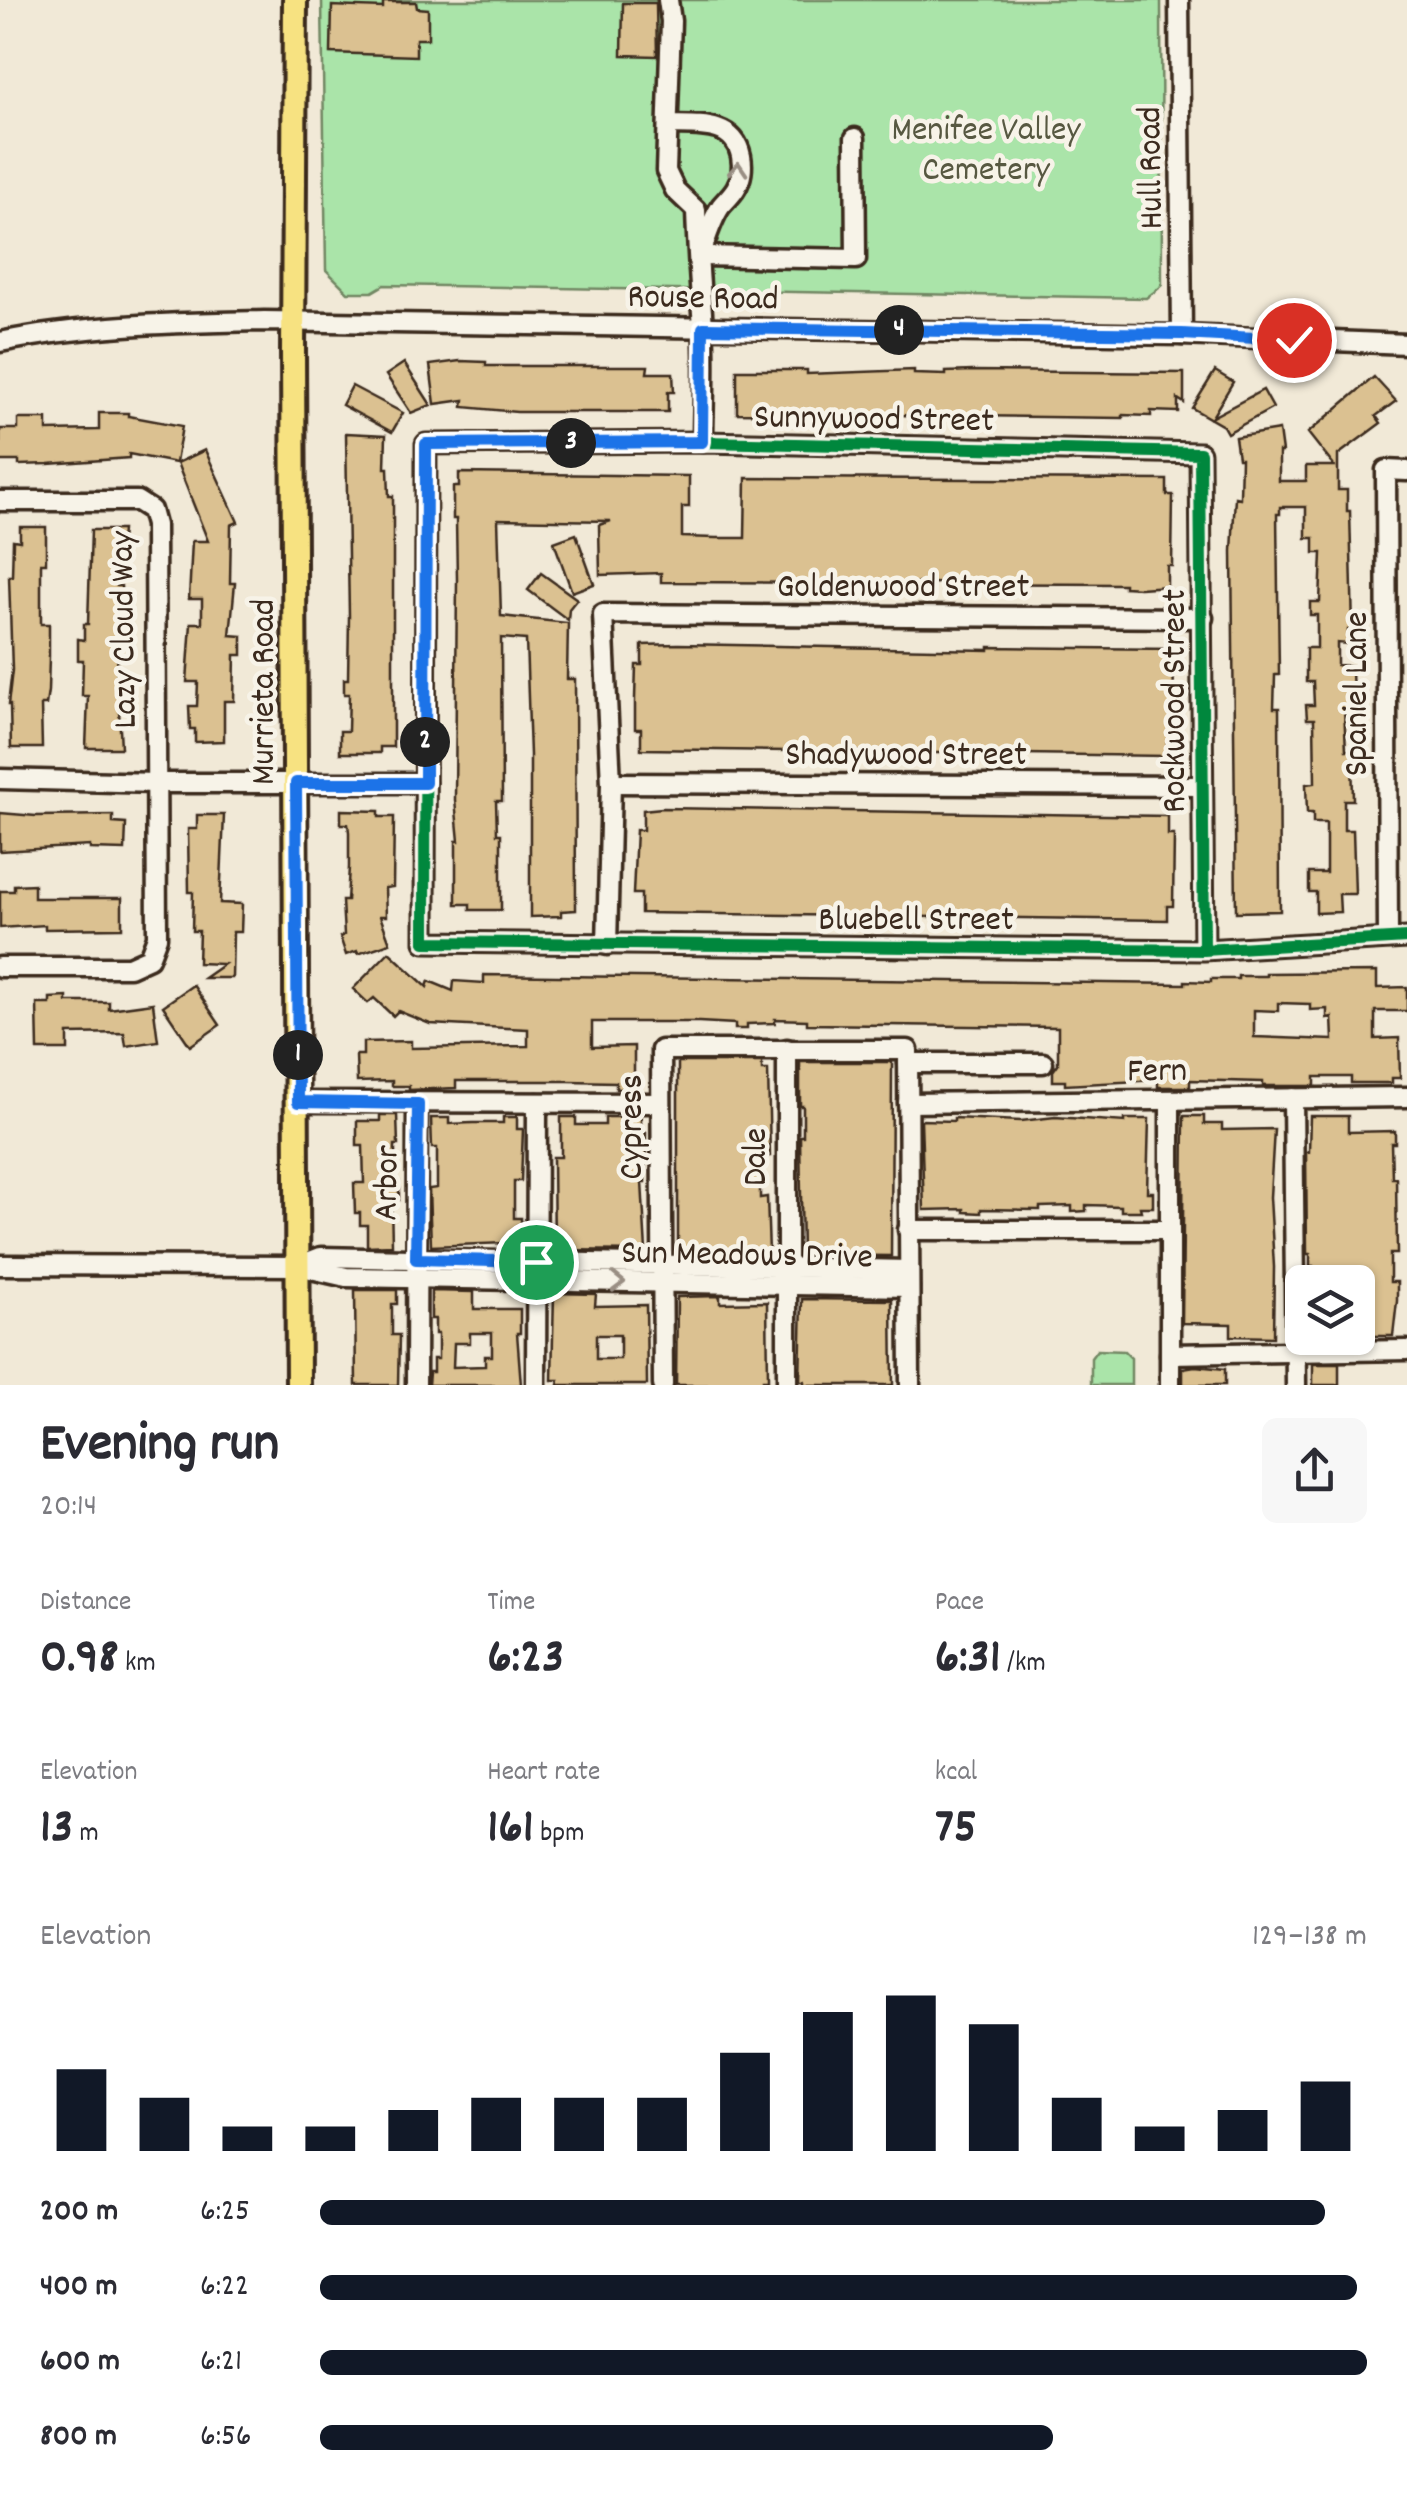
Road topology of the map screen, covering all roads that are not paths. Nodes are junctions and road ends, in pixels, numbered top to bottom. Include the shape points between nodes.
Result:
1 (296, 0) edge
2 (668, 0) edge
3 (1179, 0) edge
4 (668, 126) junction
5 (855, 138) dead end
6 (720, 208) junction
7 (696, 210) junction
8 (700, 256) junction
9 (293, 322) junction
10 (703, 328) junction
11 (1182, 334) junction
12 (0, 342) edge
13 (1407, 344) edge
14 (702, 442) junction
15 (1200, 453) joint
16 (1407, 471) edge
17 (0, 501) edge
18 (1203, 618) junction
19 (0, 779) edge
20 (156, 783) junction
21 (296, 783) junction
22 (425, 783) junction
23 (611, 784) junction
24 (1200, 786) junction
25 (1398, 938) edge
26 (607, 945) junction
27 (1204, 950) junction
28 (0, 967) edge
29 (786, 1049) junction
30 (908, 1063) junction
31 (1043, 1063) dead end
32 (1407, 1097) edge
33 (1293, 1098) junction
34 (1170, 1100) junction
35 (298, 1102) junction
36 (536, 1103) junction
37 (908, 1103) junction
38 (418, 1104) junction
39 (660, 1104) junction
40 (908, 1230) junction
41 (1170, 1230) junction
42 (416, 1259) junction
43 (0, 1265) edge
44 (1295, 1265) edge
45 (298, 1266) junction
46 (536, 1271) junction
47 (662, 1274) junction
48 (785, 1276) junction
49 (416, 1278) junction
50 (909, 1278) junction
51 (1407, 1350) edge
52 (1375, 1351) edge
53 (1285, 1352) edge
54 (1170, 1354) junction
55 (1296, 1355) edge
56 (298, 1385) edge
57 (416, 1385) edge
58 (536, 1385) edge
59 (663, 1385) edge
60 (787, 1385) edge
61 (910, 1385) edge
62 (1170, 1385) edge
63 (1296, 1385) edge

1 - 9 main road, Murrieta Road
2 - 4 street
3 - 11 street, Hull Road
6 -> 4 street via 741,178 736,140 706,126
4 - 7 street via 666,171
5 - 8 street via 856,259
6 - 7 street
6 - 8 street
7 - 8 street
8 - 10 street
9 - 10 street, Rouse Road
9 - 12 street, Rouse Road via 118,324
9 - 21 main road, Murrieta Road
10 - 11 street, Rouse Road
10 - 14 street
11 - 13 street, Rouse Road
14 - 15 street, Sunnywood Street
14 - 22 street, Sunnywood Street via 426,444
15 - 18 street, Rockwood Street
16 - 25 street, Spaniel Lane via 1386,470
17 - 20 street, Lazy Cloud Way via 137,501 151,510
18 - 23 street, Goldenwood Street via 603,614
18 - 24 street, Rockwood Street
19 - 20 street
20 - 21 street
20 - 28 street via 157,937 150,958 128,967
21 - 22 street
21 - 35 main road, Murrieta Road
22 - 26 street, Bluebell Street via 425,942
23 - 24 street, Shadywood Street
23 - 26 street
24 - 27 street, Rockwood Street
25 - 27 street, Bluebell Street
26 - 27 street, Bluebell Street
29 - 30 street via 908,1050
29 - 39 street, Cypress via 661,1050
29 - 48 street, Dale
30 - 31 street
30 - 37 street
32 - 33 street, Fern
33 - 34 street, Fern
33 - 44 street
34 - 37 street, Fern
34 - 41 street
35 - 38 street
35 - 45 main road, Murrieta Road
36 - 38 street, Arbor
36 - 39 street, Arbor
36 - 46 street
37 - 40 street
38 - 42 street, Arbor
39 - 47 street, Cypress
40 - 41 street
40 - 50 street
41 - 54 street
42 - 45 street, Sun Meadows Drive via 321,1257
42 - 46 street, Sun Meadows Drive
42 - 49 street, Arbor
43 - 45 street
45 - 49 street, Sun Meadows Drive via 346,1277
45 - 56 main road, Murrieta Road
46 - 47 street, Sun Meadows Drive
46 - 49 street, Sun Meadows Drive
46 - 58 street
47 - 48 street, Sun Meadows Drive
47 - 59 street, Cypress
48 - 50 street, Sun Meadows Drive
48 - 60 street, Dale
49 - 57 street, Arbor
50 - 61 street
51 - 52 street
53 - 54 street
54 - 62 street
55 - 63 street

